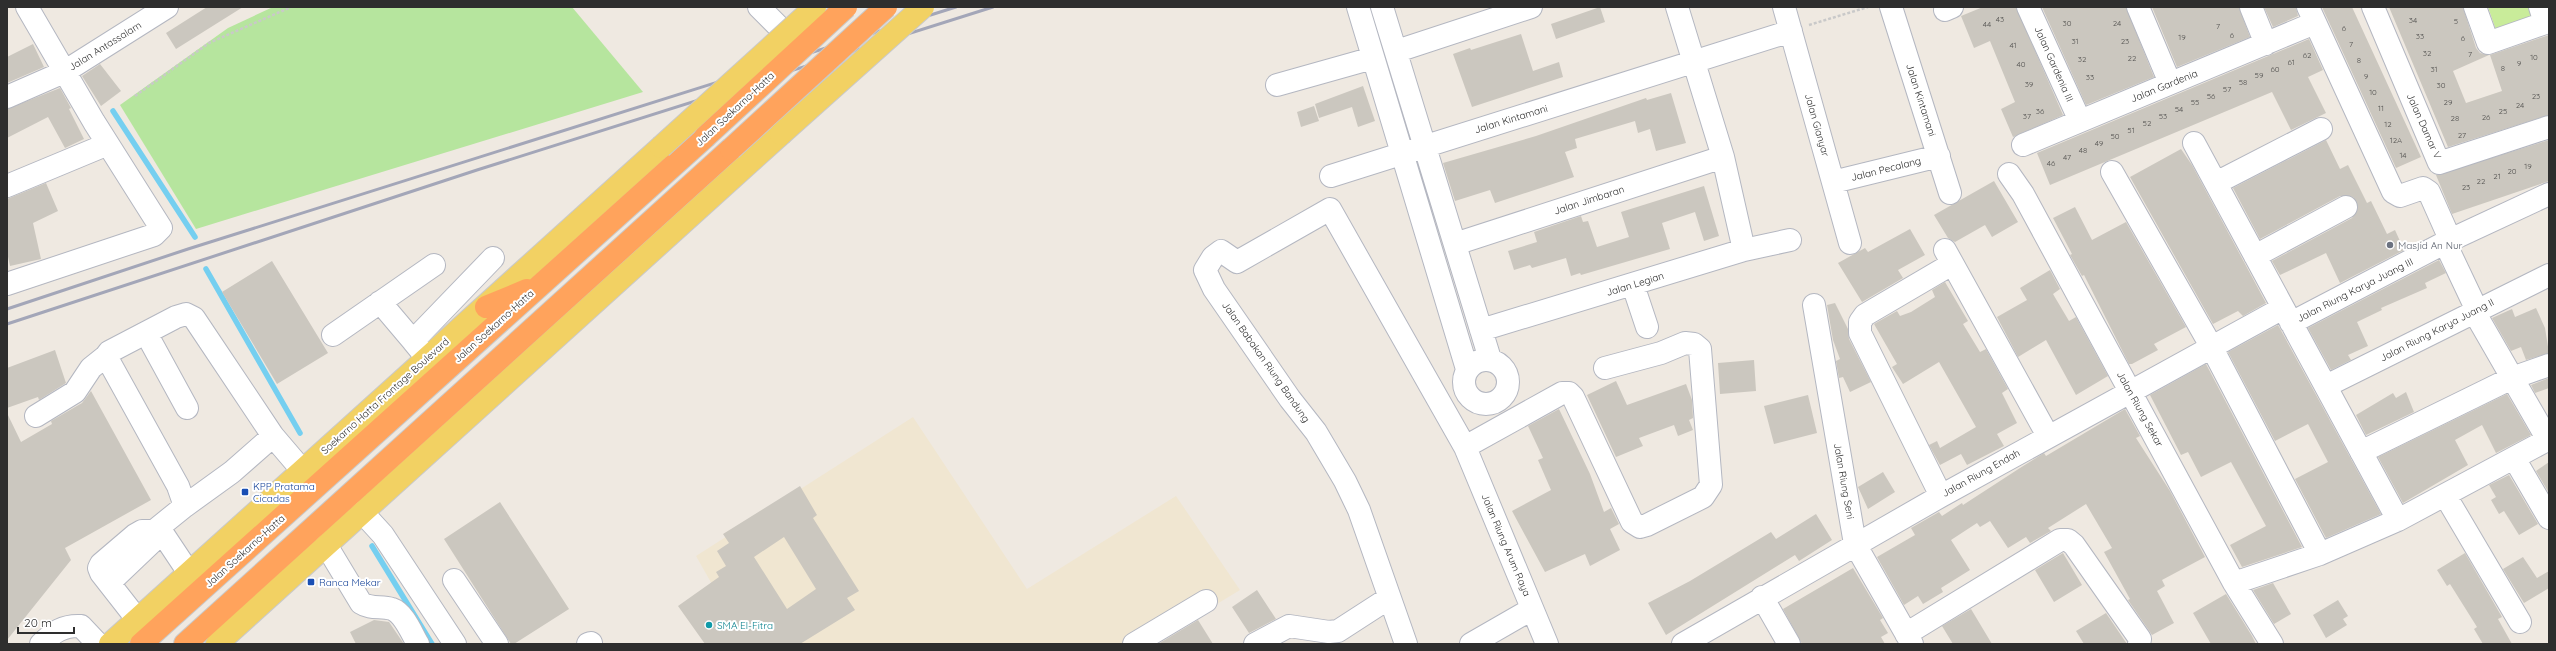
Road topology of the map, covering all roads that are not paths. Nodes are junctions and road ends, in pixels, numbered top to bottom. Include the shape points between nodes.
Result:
1 (26, 7) edge
2 (166, 7) edge
3 (759, 7) edge
4 (815, 7) edge
5 (846, 7) edge
6 (886, 7) edge
7 (922, 7) edge
8 (1358, 7) edge
9 (1382, 7) edge
10 (1531, 7) edge
11 (1677, 7) edge
12 (1784, 7) edge
13 (1891, 7) edge
14 (2028, 7) edge
15 (2138, 7) edge
16 (2251, 7) edge
17 (2373, 7) edge
18 (2475, 7) edge
19 (2307, 17) edge
20 (2545, 18) edge
21 (1791, 31) junction
22 (786, 34) junction
23 (2266, 44) junction
24 (1397, 51) junction
25 (1373, 58) junction
26 (1692, 62) junction
27 (64, 72) junction
28 (2170, 84) junction
29 (1277, 85) dead end
30 (7, 97) edge
31 (2080, 121) junction
32 (2549, 128) edge
33 (2321, 129) dead end
34 (2194, 143) dead end
35 (108, 144) junction
36 (2023, 145) dead end
37 (1425, 146) junction
38 (661, 147) joint
39 (1402, 153) junction
40 (1939, 156) junction
41 (1723, 157) junction
42 (2112, 172) dead end
43 (2009, 174) dead end
44 (1331, 176) dead end
45 (1833, 182) junction
46 (2216, 183) junction
47 (7, 186) edge
48 (1950, 194) dead end
49 (2549, 194) edge
50 (2346, 207) dead end
51 (1790, 240) dead end
52 (2448, 241) junction
53 (1850, 243) dead end
54 (1455, 244) junction
55 (1744, 250) junction
56 (1357, 256) joint
57 (2255, 256) junction
58 (493, 258) dead end
59 (434, 265) dead end
60 (2549, 275) edge
61 (542, 283) junction
62 (7, 284) edge
63 (1633, 285) junction
64 (380, 302) junction
65 (1814, 305) dead end
66 (486, 307) junction
67 (2475, 310) junction
68 (2287, 315) junction
69 (1647, 326) dead end
70 (1481, 330) junction
71 (146, 333) junction
72 (333, 335) dead end
73 (413, 341) junction
74 (2211, 346) junction
75 (106, 356) junction
76 (427, 358) junction
77 (1490, 359) junction
78 (2549, 365) edge
79 (1605, 368) dead end
80 (1467, 369) junction
81 (2512, 378) junction
82 (2326, 386) junction
83 (2130, 390) junction
84 (1467, 394) junction
85 (1501, 399) junction
86 (187, 408) dead end
87 (36, 416) dead end
88 (1518, 417) junction
89 (273, 436) junction
90 (2048, 436) junction
91 (1461, 439) junction
92 (2548, 440) edge
93 (2361, 452) junction
94 (2514, 458) junction
95 (302, 470) junction
96 (2445, 495) junction
97 (1941, 496) junction
98 (185, 506) junction
99 (362, 512) junction
100 (2549, 518) edge
101 (2398, 520) junction
102 (157, 529) junction
103 (1855, 544) junction
104 (326, 545) junction
105 (2320, 554) junction
106 (189, 572) junction
107 (454, 580) dead end
108 (2234, 583) junction
109 (1762, 597) junction
110 (1389, 598) junction
111 (1206, 600) dead end
112 (1532, 609) junction
113 (137, 619) junction
114 (2520, 622) dead end
115 (1909, 639) edge
116 (40, 644) edge
117 (98, 644) edge
118 (110, 644) edge
119 (141, 644) edge
120 (185, 644) edge
121 (217, 644) edge
122 (418, 644) edge
123 (455, 644) edge
124 (497, 644) edge
125 (1134, 644) edge
126 (1255, 644) edge
127 (1406, 644) edge
128 (1471, 644) edge
129 (1547, 644) edge
130 (1683, 644) edge
131 (1789, 644) edge
132 (2139, 644) edge
133 (2272, 644) edge

1 - 27 street
2 - 27 street, Jalan Antassalam
3 - 22 street
4 - 22 main road, Jalan Soekarno-Hatta, bridge
5 - 61 highway, Jalan Soekarno-Hatta, bridge
6 - 120 highway, bridge
7 - 99 main road, bridge
8 - 25 street
9 - 24 street
10 - 24 street
11 - 26 street
12 - 21 street, Jalan Gianyar
13 - 40 street, Jalan Kintamani
14 - 31 street, Jalan Gardenia III
15 - 28 street
16 - 23 street
17 - 32 street, Jalan Damar V via 2439,163
18 - 20 street via 2488,43
19 - 23 street, Jalan Gardenia
19 - 52 street via 2393,192 2400,196 2423,188 2428,190 2449,236
21 - 26 street, Jalan Kintamani
21 - 45 street, Jalan Gianyar
22 - 38 main road, Jalan Soekarno-Hatta, bridge
23 - 28 street, Jalan Gardenia
24 - 37 street
25 - 29 street
25 - 39 street
26 - 37 street, Jalan Kintamani
26 - 41 street
27 - 30 street, Jalan Antassalam
27 - 35 street
28 - 31 street, Jalan Gardenia
31 - 36 street, Jalan Gardenia
33 - 46 street
34 - 46 street
35 - 47 street
35 - 62 street via 161,228 154,235
37 - 39 street, Jalan Kintamani
37 - 54 street
38 - 66 main road, Soekarno Hatta Frontage Boulevard
39 - 44 street, Jalan Kintamani
39 - 80 street
40 - 45 street, Jalan Pecalang
40 - 48 street, Jalan Kintamani
41 - 54 street, Jalan Jimbaran
41 - 55 street
42 - 74 street
43 - 83 street, Jalan Riung Sekar via 2023,194
45 - 53 street, Jalan Gianyar
46 - 57 street
49 - 52 street, Jalan Riung Karya Juang III
50 - 57 street
51 - 55 street, Jalan Legian
52 - 67 street via 2447,247
52 - 68 street, Jalan Riung Karya Juang III
54 - 70 street
55 - 63 street, Jalan Legian
56 - 91 street, Jalan Riung Arum Raya
56 - 110 street, Jalan Babakan Riung Bandung via 1330,209 1237,262 1221,251 1212,257 1205,270 1214,289 1290,399 1316,432 1345,481 1359,510
57 - 68 street
58 - 73 street
59 - 64 street
60 - 67 street, Jalan Riung Karya Juang II
61 - 66 highway
61 - 119 highway, Jalan Soekarno-Hatta
63 - 69 street
63 - 70 street, Jalan Legian
64 - 72 street
64 - 73 street
65 - 103 street, Jalan Riung Seni
66 - 76 main road, Soekarno Hatta Frontage Boulevard
67 - 81 street
67 - 82 street, Jalan Riung Karya Juang II
68 - 74 street, Jalan Riung Endah
68 - 82 street
70 - 77 street
71 - 75 street
71 - 86 street
71 - 89 street via 176,317 186,314 194,318
73 - 76 street
74 - 83 street, Jalan Riung Endah
74 - 105 street
75 - 87 street via 91,368 75,392
75 - 98 street via 178,486
76 - 95 main road, Soekarno Hatta Frontage Boulevard
77 - 80 street via 1477,361
77 - 85 street via 1501,364 1508,375 1508,388
78 - 81 street
79 - 88 street via 1685,344 1694,344 1700,349 1711,485 1703,497 1640,526 1632,522 1569,393 1562,393
80 - 84 street via 1463,381
81 - 92 street
81 - 93 street
82 - 93 street
83 - 90 street, Jalan Riung Endah
83 - 108 street, Jalan Riung Sekar
84 - 85 street via 1476,402 1489,404
84 - 91 street
85 - 88 street
88 - 91 street
89 - 95 street
89 - 98 street via 232,472
90 - 97 street, Jalan Riung Endah
90 - 97 street via 1949,257 1865,315 1860,322 1860,333
91 - 112 street, Jalan Riung Arum Raya
92 - 94 street
93 - 101 street
94 - 96 street
94 - 100 street
95 - 106 main road, Soekarno Hatta Frontage Boulevard
96 - 101 street
96 - 114 street
97 - 103 street, Jalan Riung Endah
98 - 102 street
99 - 104 main road
99 - 123 street via 382,535
101 - 105 street
102 - 106 street
102 - 113 street via 142,531 135,535 99,568
103 - 109 street, Jalan Riung Endah
103 - 115 street, Jalan Riung Seni
104 - 121 main road
104 - 122 street via 361,603 397,612
105 - 108 street
106 - 113 main road, Soekarno Hatta Frontage Boulevard
107 - 124 street
108 - 133 street, Jalan Riung Sekar
109 - 130 street, Jalan Riung Endah
109 - 131 street
110 - 126 street via 1338,631 1289,626
110 - 127 street, Jalan Babakan Riung Bandung
111 - 125 street
112 - 128 street
112 - 129 street, Jalan Riung Arum Raya
113 - 118 main road, Soekarno Hatta Frontage Boulevard
115 - 132 street via 2060,540 2068,540 2074,544 2140,639
116 - 117 street via 53,633 72,626 81,626

